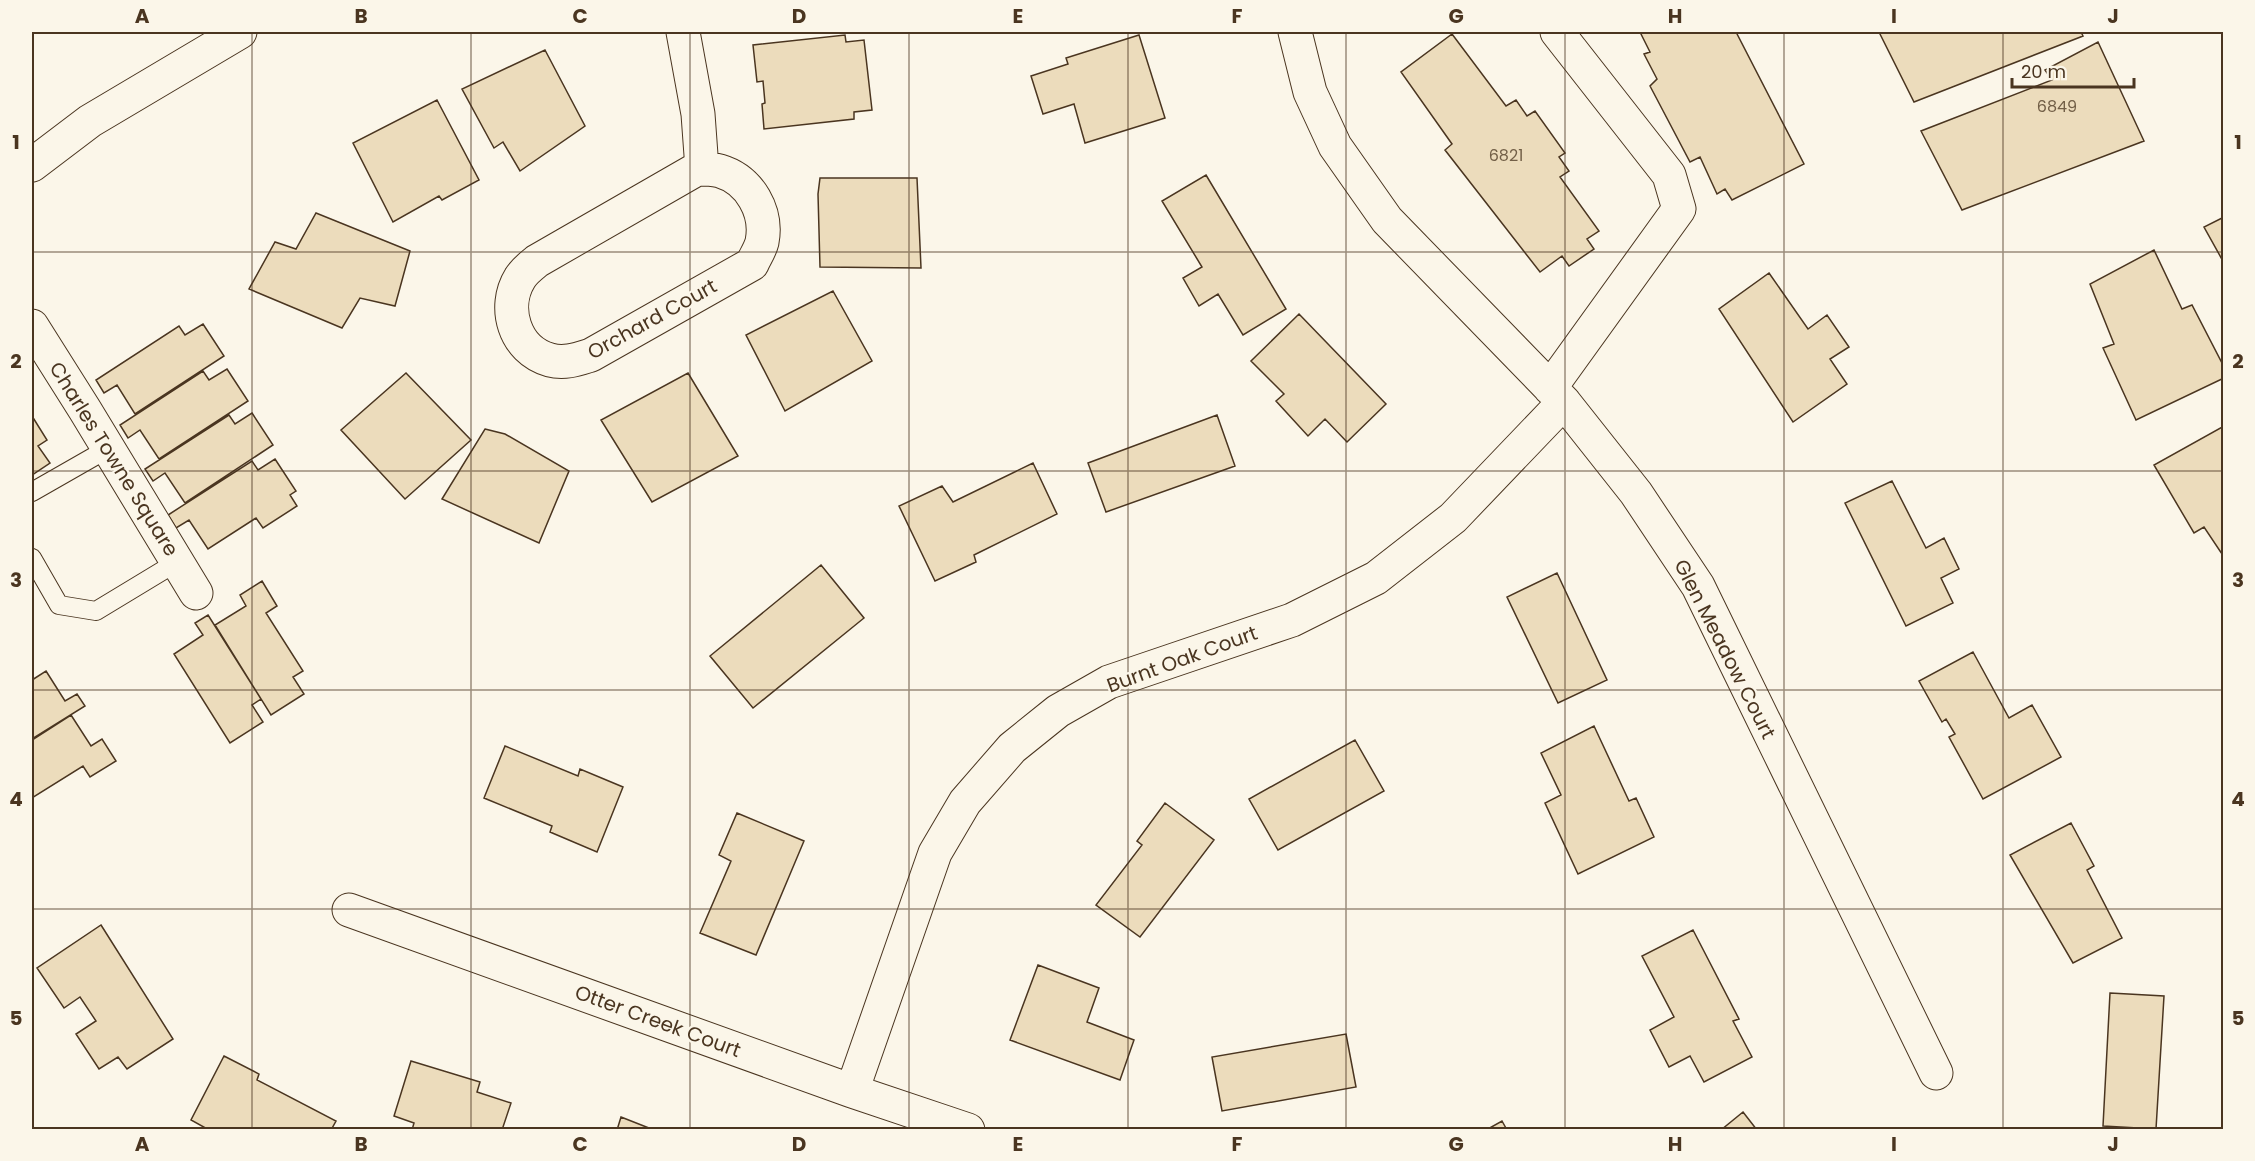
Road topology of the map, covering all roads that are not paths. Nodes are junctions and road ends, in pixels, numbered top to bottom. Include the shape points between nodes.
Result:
1 (240, 32) edge
2 (683, 32) edge
3 (1295, 32) edge
4 (1557, 32) edge
5 (32, 165) edge
6 (702, 169) junction
7 (32, 326) edge
8 (1557, 395) junction
9 (109, 448) junction
10 (32, 492) edge
11 (32, 558) edge
12 (177, 562) junction
13 (196, 593) dead end
14 (349, 910) dead end
15 (1936, 1073) dead end
16 (852, 1090) junction
17 (968, 1130) edge

1 - 5 street via 90,121
2 - 6 street via 698,114
3 - 8 street, Glen Meadow Court via 1310,92 1335,146 1388,220
4 - 8 street, Burnt Oak Court via 1669,175 1679,209
6 - 6 street, Orchard Court via 537,261 521,276 512,294 511,315 518,335 531,351 550,360 571,361 591,355 752,264 762,243 763,220 756,198 740,181 720,171
7 - 9 street, Charles Towne Square
8 - 15 street, Glen Meadow Court via 1636,493 1698,586
8 - 16 street, Burnt Oak Court via 1453,518 1376,578 1292,620 1109,682 1058,711 1012,748 965,802 935,853
9 - 10 lane
9 - 12 street, Charles Towne Square
11 - 12 lane via 59,605 96,611
12 - 13 street, Charles Towne Square
14 - 16 street, Otter Creek Court
16 - 17 street, Otter Creek Court

